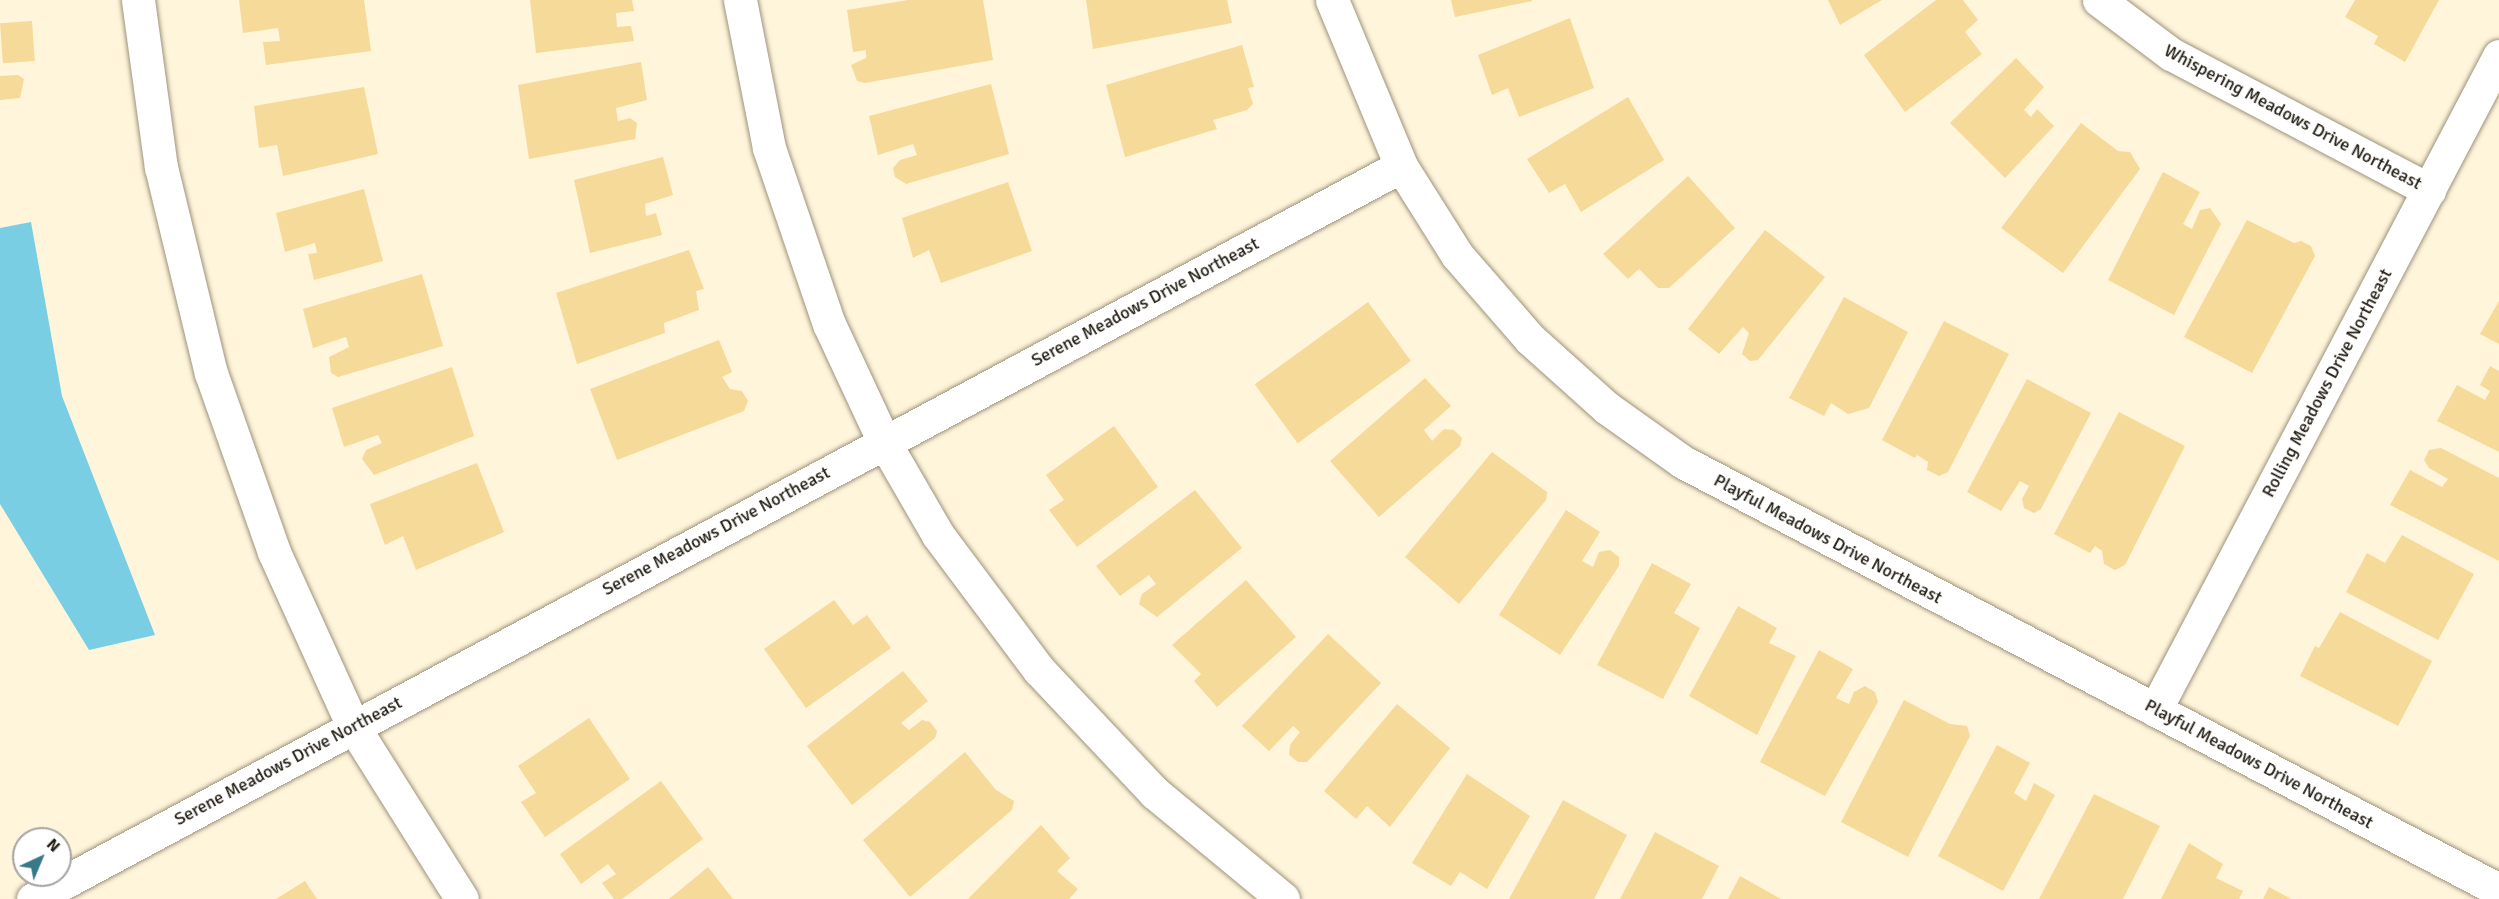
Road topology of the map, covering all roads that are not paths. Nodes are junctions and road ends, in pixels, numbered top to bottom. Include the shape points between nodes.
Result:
1 (138, 0) edge
2 (740, 0) edge
3 (1332, 0) edge
4 (2099, 0) edge
5 (2499, 56) edge
6 (1401, 166) junction
7 (2429, 190) junction
8 (883, 440) junction
9 (2155, 710) junction
10 (353, 726) junction
11 (2499, 890) edge
12 (39, 896) edge
13 (462, 899) edge
14 (1283, 899) edge

1 - 10 street via 161,167 211,373 274,552
2 - 8 street via 769,148 829,324
3 - 6 street, Playful Meadows Drive Northeast
4 - 7 street, Whispering Meadows Drive Northeast via 2170,54
5 - 7 street, Rolling Meadows Drive Northeast
6 - 8 street, Serene Meadows Drive Northeast
6 - 9 street, Playful Meadows Drive Northeast via 1457,255 1530,339 1607,408 1683,462
7 - 9 street, Rolling Meadows Drive Northeast
8 - 10 street, Serene Meadows Drive Northeast
8 - 14 street via 938,536 1039,670 1155,793
9 - 11 street, Playful Meadows Drive Northeast
10 - 12 street, Serene Meadows Drive Northeast
10 - 13 street

